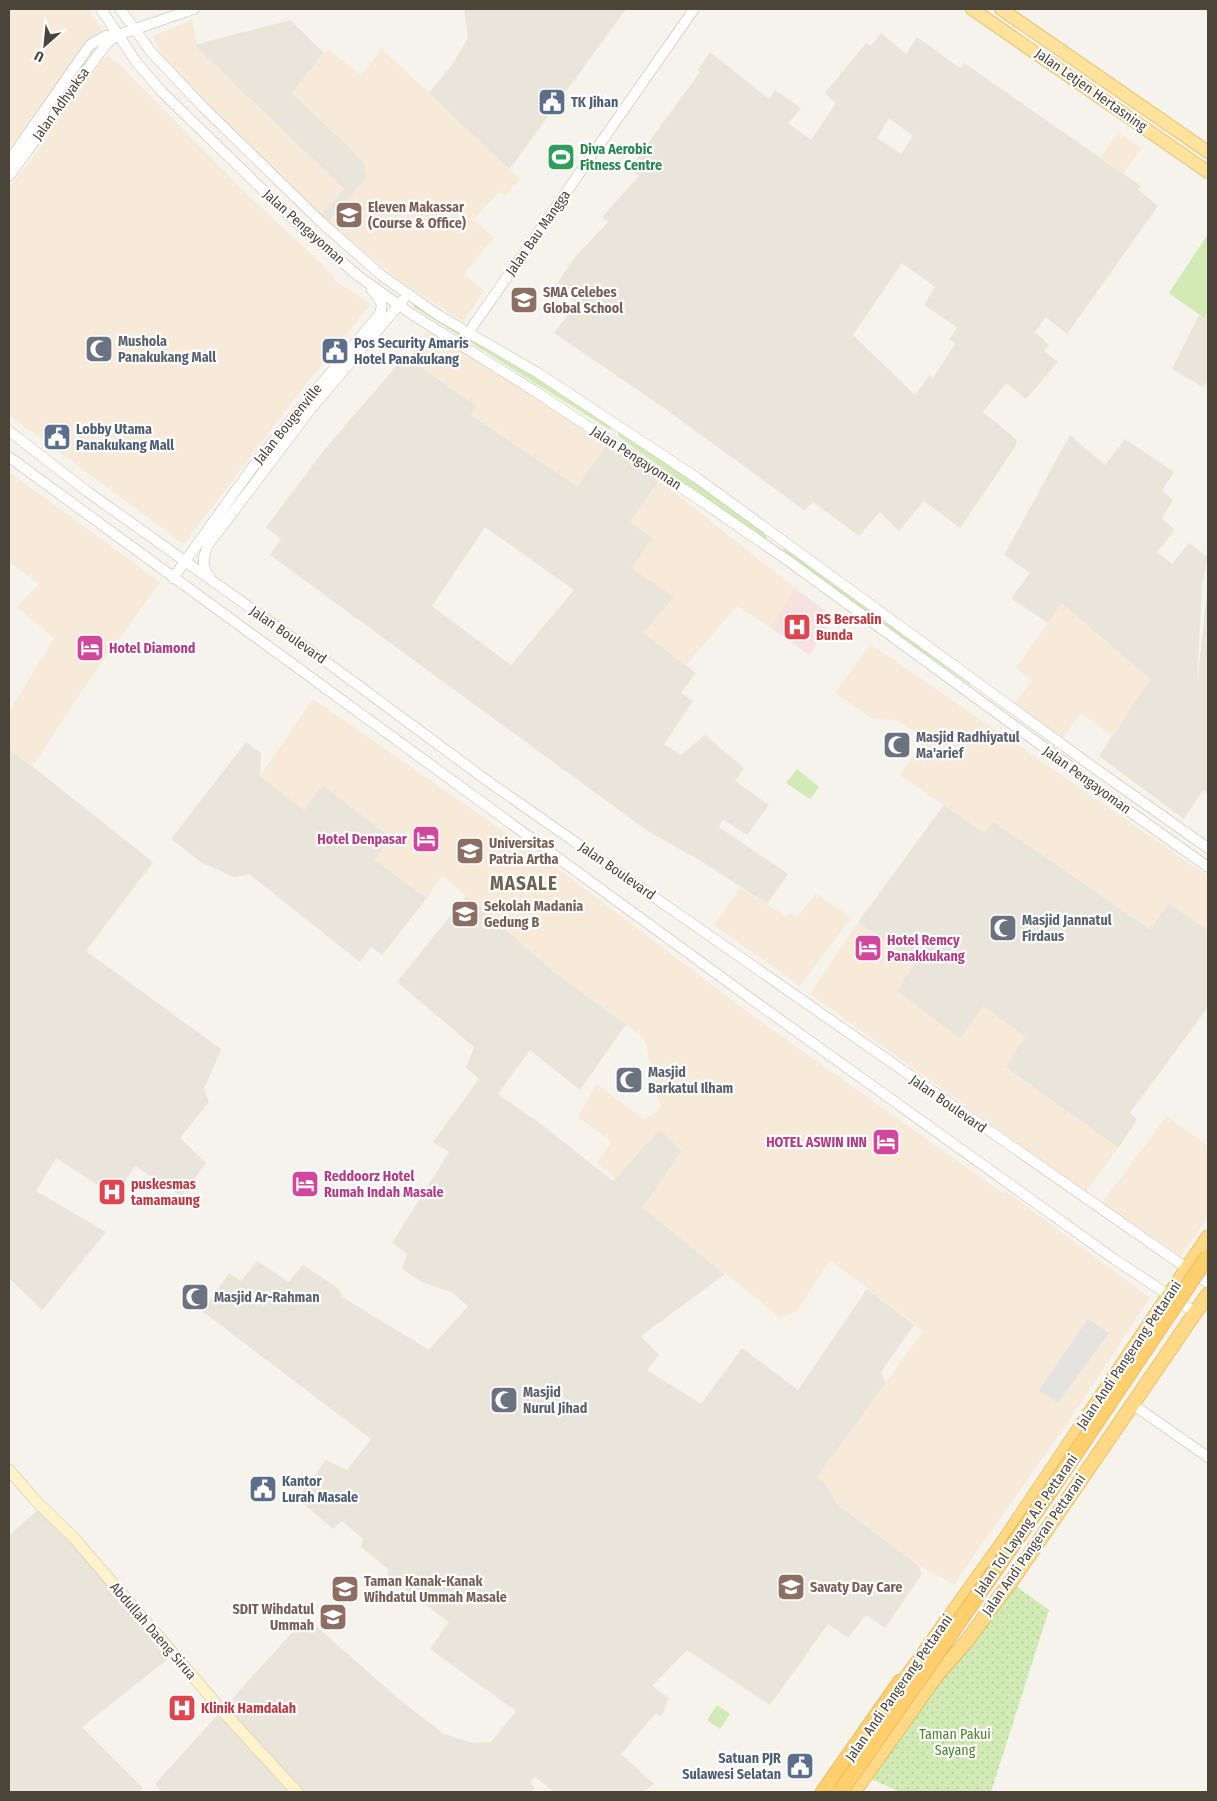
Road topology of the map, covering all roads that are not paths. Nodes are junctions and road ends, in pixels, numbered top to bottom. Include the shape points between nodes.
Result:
1 (101, 9) edge
2 (120, 9) edge
3 (194, 9) edge
4 (694, 9) edge
5 (972, 9) edge
6 (1001, 9) edge
7 (134, 30) junction
8 (118, 35) junction
9 (1059, 47) junction
10 (1050, 61) junction
11 (1208, 152) edge
12 (9, 161) edge
13 (260, 164) junction
14 (1208, 172) edge
15 (9, 176) edge
16 (248, 176) junction
17 (357, 274) junction
18 (407, 294) junction
19 (399, 305) junction
20 (468, 333) junction
21 (618, 424) junction
22 (9, 430) edge
23 (287, 432) junction
24 (608, 439) junction
25 (9, 456) edge
26 (186, 561) junction
27 (173, 578) junction
28 (215, 583) junction
29 (1208, 848) edge
30 (1208, 867) edge
31 (1208, 1237) edge
32 (1208, 1256) edge
33 (1208, 1268) edge
34 (1188, 1270) junction
35 (1208, 1284) edge
36 (1208, 1294) edge
37 (1170, 1296) junction
38 (1196, 1313) junction
39 (1132, 1404) junction
40 (1208, 1457) edge
41 (9, 1470) edge
42 (1006, 1538) junction
43 (1031, 1552) junction
44 (971, 1585) junction
45 (996, 1600) junction
46 (904, 1678) junction
47 (297, 1792) edge
48 (818, 1792) edge
49 (824, 1792) edge
50 (840, 1792) edge
51 (847, 1792) edge
52 (854, 1792) edge

1 - 8 street, Jalan Pengayoman
2 - 7 street, Jalan Pengayoman
3 - 7 street, Jalan Adhyaksa
4 - 20 street, Jalan Bau Mangga
5 - 10 main road, Jalan Letjen Hertasning
6 - 9 main road, Jalan Letjen Hertasning
7 - 8 street, Jalan Adhyaksa
7 - 13 street, Jalan Pengayoman via 165,68
8 - 12 street, Jalan Adhyaksa via 105,36 90,46
8 - 15 street, Jalan Adhyaksa via 100,51
8 - 16 street, Jalan Pengayoman via 162,92
9 - 10 main road
9 - 11 main road, Jalan Letjen Hertasning
10 - 14 main road, Jalan Letjen Hertasning
13 - 16 street
13 - 18 street, Jalan Pengayoman via 350,249
16 - 17 street, Jalan Pengayoman
17 - 19 street, Jalan Pengayoman
17 - 23 street, Jalan Bougenville via 380,298 381,312
18 - 19 street, Jalan Bougenville
18 - 20 street, Jalan Pengayoman
19 - 23 street, Jalan Bougenville
19 - 24 street, Jalan Pengayoman
20 - 21 street, Jalan Pengayoman
21 - 24 street
21 - 29 street, Jalan Pengayoman
22 - 26 street, Jalan Boulevard via 88,492
23 - 26 street, Jalan Bougenville via 260,457
23 - 28 street, Jalan Bougenville via 208,545 204,569
24 - 30 street, Jalan Pengayoman via 790,562
25 - 27 street, Jalan Boulevard
26 - 27 street, Jalan Bougenville
26 - 28 street, Jalan Boulevard
27 - 37 street, Jalan Boulevard via 1004,1181
28 - 34 street, Jalan Boulevard via 489,782
31 - 34 highway, Jalan Andi Pangerang Pettarani
32 - 50 highway, Jalan Tol Layang A.P. Pettarani, bridge via 1046,1498
33 - 51 highway, Jalan Tol Layang A.P. Pettarani via 993,1586
34 - 35 street, Jalan Boulevard
34 - 37 highway, Jalan Andi Pangerang Pettarani
36 - 38 highway, Jalan Andi Pangeran Pettarani
37 - 38 street, Jalan Boulevard
37 - 42 highway, Jalan Andi Pangerang Pettarani
38 - 39 highway, Jalan Andi Pangeran Pettarani
39 - 40 street
39 - 43 highway, Jalan Andi Pangeran Pettarani
41 - 47 main road, Abdullah Daeng Sirua via 74,1538 196,1681
42 - 43 highway via 1005,1547 1011,1556 1021,1558
42 - 44 highway, Jalan Andi Pangerang Pettarani
43 - 45 highway, Jalan Andi Pangeran Pettarani
44 - 45 highway via 986,1577 994,1580 999,1591
44 - 46 highway, Jalan Andi Pangerang Pettarani
45 - 52 highway, Jalan Andi Pangeran Pettarani via 937,1675
46 - 48 main road via 879,1706
46 - 49 highway, Jalan Andi Pangerang Pettarani
46 - 49 highway

